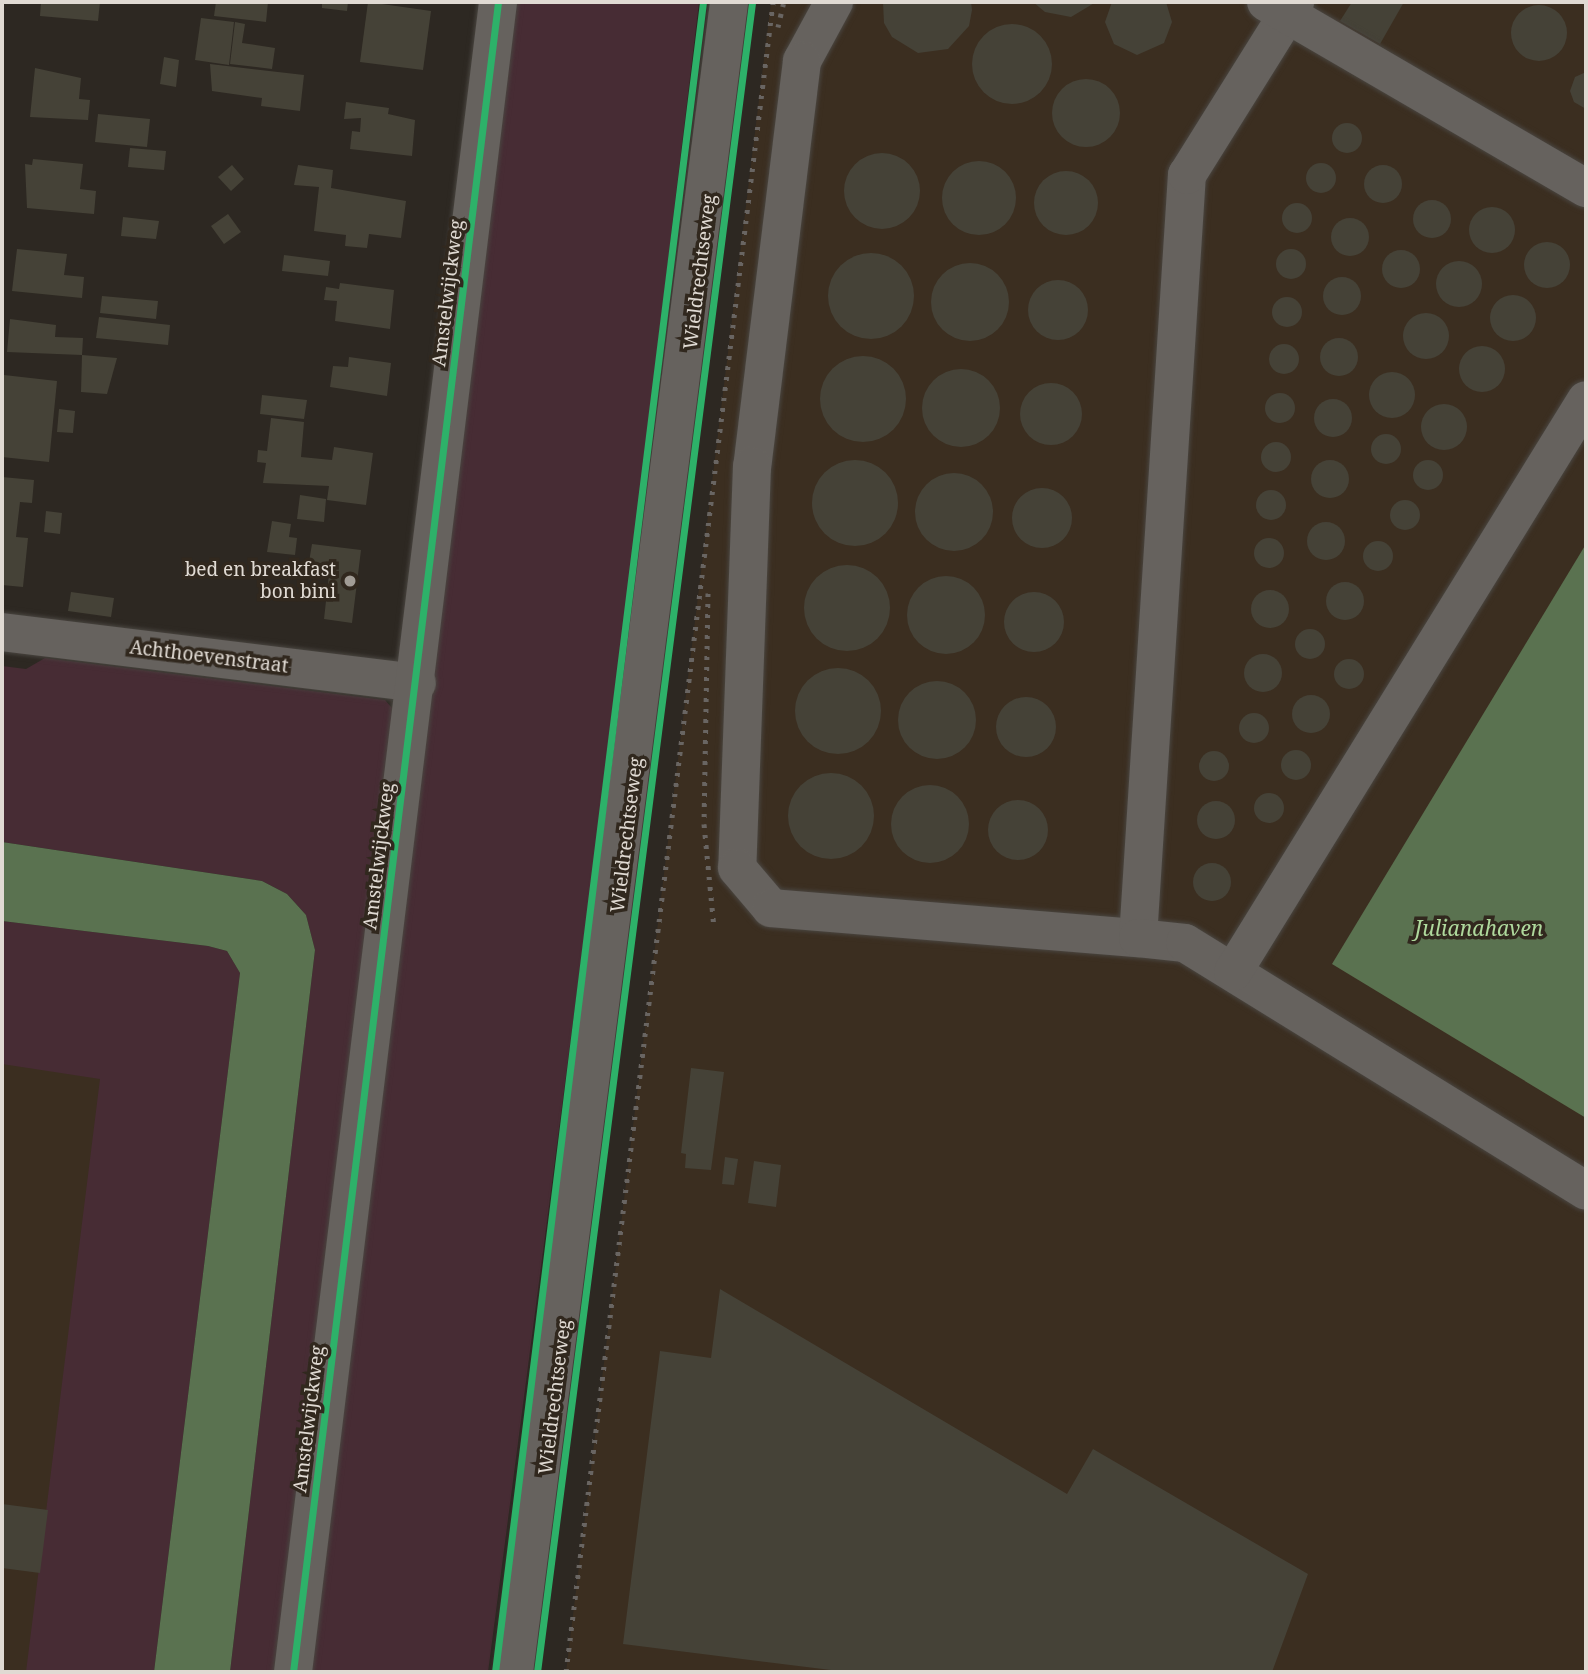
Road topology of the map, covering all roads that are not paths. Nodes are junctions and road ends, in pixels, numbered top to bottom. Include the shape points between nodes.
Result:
1 (498, 2) edge
2 (729, 2) edge
3 (834, 2) edge
4 (1283, 6) edge
5 (1586, 188) edge
6 (1586, 400) edge
7 (2, 632) edge
8 (417, 683) junction
9 (1138, 938) junction
10 (1233, 972) junction
11 (1586, 1191) edge
12 (293, 1672) edge
13 (514, 1672) edge

1 - 8 street, Amstelwijckweg
2 - 13 street, Wieldrechtseweg
3 - 9 street via 802,61 752,466 737,868 771,908
4 - 5 street
4 - 9 street via 1187,175
6 - 10 street
7 - 8 street, Achthoevenstraat
8 - 12 street, Amstelwijckweg
9 - 10 street via 1185,943
10 - 11 street

